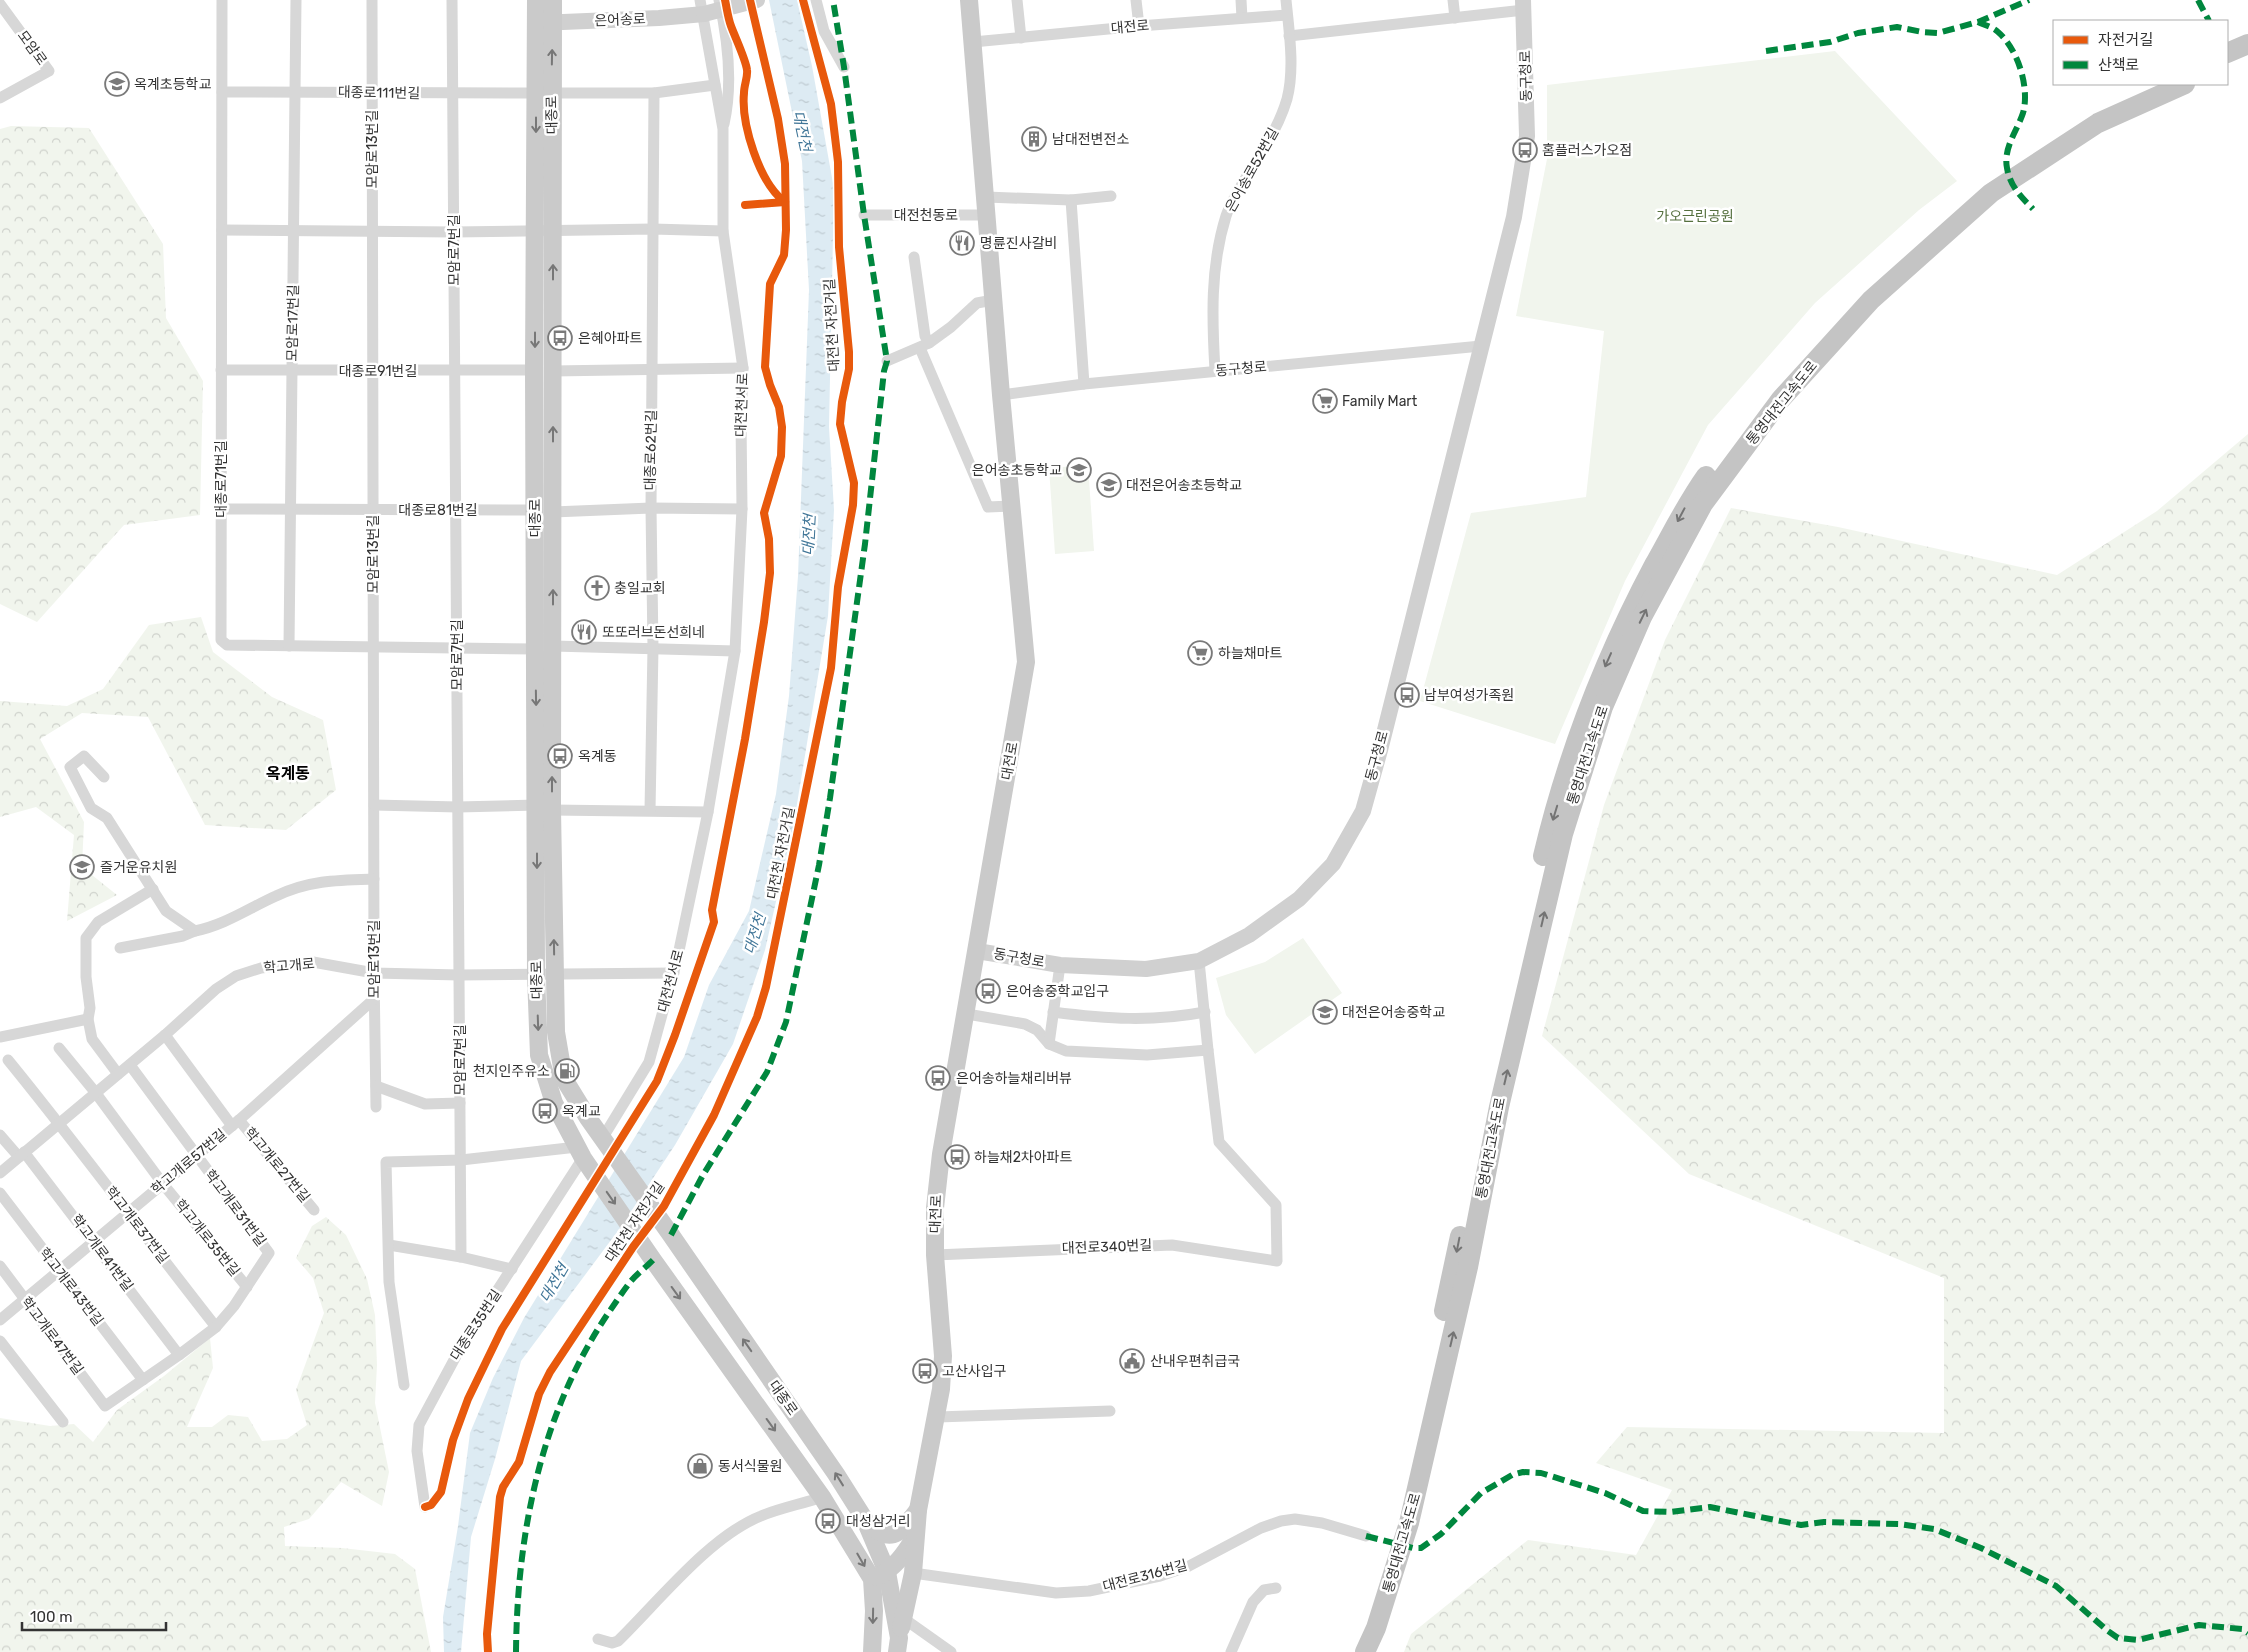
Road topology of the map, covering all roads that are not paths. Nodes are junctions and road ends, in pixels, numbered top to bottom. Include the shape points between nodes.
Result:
1 (222, 0) edge
2 (296, 0) edge
3 (372, 0) edge
4 (452, 0) edge
5 (536, 0) edge
6 (553, 0) edge
7 (719, 0) edge
8 (757, 0) edge
9 (816, 0) edge
10 (969, 0) edge
11 (1017, 0) edge
12 (1136, 0) edge
13 (1241, 0) edge
14 (1286, 0) edge
15 (1453, 0) edge
16 (0, 4) edge
17 (1523, 5) edge
18 (702, 7) edge
19 (1287, 15) junction
20 (1242, 18) junction
21 (1456, 18) junction
22 (544, 23) junction
23 (1139, 26) junction
24 (1289, 36) junction
25 (1021, 38) junction
26 (972, 42) junction
27 (2248, 44) edge
28 (2228, 53) edge
29 (2248, 55) edge
30 (2228, 65) edge
31 (844, 67) dead end
32 (715, 85) junction
33 (2158, 85) edge
34 (2183, 85) edge
35 (222, 92) junction
36 (295, 93) junction
37 (372, 93) junction
38 (544, 93) junction
39 (654, 93) junction
40 (453, 94) junction
41 (0, 98) edge
42 (723, 129) junction
43 (2066, 136) junction
44 (1111, 196) dead end
45 (986, 197) junction
46 (1072, 200) junction
47 (988, 214) junction
48 (864, 215) dead end
49 (653, 229) junction
50 (222, 230) junction
51 (536, 230) junction
52 (294, 231) junction
53 (372, 231) junction
54 (554, 231) junction
55 (724, 231) junction
56 (454, 232) junction
57 (914, 257) dead end
58 (993, 300) junction
59 (925, 346) junction
60 (1481, 346) junction
61 (887, 361) dead end
62 (744, 368) junction
63 (221, 370) junction
64 (292, 370) junction
65 (534, 370) junction
66 (652, 370) junction
67 (373, 371) junction
68 (455, 371) junction
69 (553, 371) junction
70 (1215, 371) junction
71 (1084, 384) junction
72 (1001, 395) junction
73 (1011, 506) junction
74 (650, 508) junction
75 (221, 509) junction
76 (742, 509) junction
77 (291, 510) junction
78 (373, 510) junction
79 (535, 510) junction
80 (456, 511) junction
81 (553, 512) junction
82 (289, 646) junction
83 (553, 646) junction
84 (374, 647) junction
85 (457, 648) junction
86 (653, 648) junction
87 (536, 650) junction
88 (735, 651) junction
89 (104, 777) dead end
90 (374, 805) junction
91 (458, 807) junction
92 (544, 808) junction
93 (650, 810) junction
94 (708, 812) junction
95 (374, 879) junction
96 (153, 889) junction
97 (195, 931) junction
98 (120, 948) dead end
99 (977, 951) junction
100 (1199, 961) junction
101 (1060, 965) junction
102 (374, 973) junction
103 (674, 973) junction
104 (555, 974) junction
105 (459, 975) junction
106 (536, 975) junction
107 (374, 999) junction
108 (1053, 1012) junction
109 (1206, 1012) junction
110 (967, 1014) junction
111 (88, 1019) junction
112 (165, 1035) junction
113 (0, 1037) edge
114 (1049, 1044) junction
115 (59, 1048) dead end
116 (1208, 1050) junction
117 (8, 1060) dead end
118 (130, 1065) junction
119 (118, 1074) junction
120 (376, 1086) junction
121 (95, 1092) junction
122 (460, 1103) junction
123 (376, 1107) dead end
124 (59, 1122) junction
125 (236, 1123) junction
126 (0, 1135) edge
127 (603, 1140) junction
128 (580, 1152) junction
129 (22, 1154) junction
130 (197, 1156) junction
131 (461, 1160) junction
132 (0, 1173) edge
133 (163, 1184) junction
134 (0, 1193) edge
135 (314, 1210) dead end
136 (127, 1214) junction
137 (94, 1242) junction
138 (389, 1245) junction
139 (935, 1255) junction
140 (461, 1257) junction
141 (0, 1266) edge
142 (512, 1269) junction
143 (58, 1271) junction
144 (247, 1287) junction
145 (25, 1299) junction
146 (0, 1320) edge
147 (216, 1327) junction
148 (0, 1341) edge
149 (180, 1355) junction
150 (143, 1380) junction
151 (404, 1385) dead end
152 (1110, 1411) dead end
153 (938, 1417) junction
154 (63, 1422) dead end
155 (822, 1497) junction
156 (425, 1507) dead end
157 (918, 1510) junction
158 (865, 1520) junction
159 (916, 1536) junction
160 (1366, 1536) dead end
161 (1391, 1563) junction
162 (913, 1573) junction
163 (880, 1576) junction
164 (1276, 1588) dead end
165 (903, 1618) junction
166 (598, 1639) dead end
167 (898, 1645) edge
168 (872, 1652) edge
169 (951, 1652) edge
170 (1231, 1652) edge
171 (1351, 1652) edge
172 (1364, 1652) edge

1 - 35 street, 대종로71번길
2 - 36 street, 모암로17번길
3 - 37 street, 모암로13번길
4 - 40 street, 모암로7번길
5 - 22 main road, 대종로
6 - 22 main road, 대종로
7 - 42 street via 729,71 728,110
8 - 18 main road, 은어송로, bridge
9 - 31 street via 824,31
10 - 26 main road, 대전로
11 - 25 street
12 - 23 street
13 - 20 street
14 - 19 street, 은어송로52번길
15 - 21 street
16 - 41 street, 모암로 via 49,71
17 - 21 street, 동구청로
17 - 60 main road, 동구청로 via 1527,136 1514,217
18 - 22 main road, 은어송로 via 659,18
18 - 32 street, 대전천서로
19 - 20 street, 대전로
19 - 24 street, 은어송로52번길
20 - 23 street, 대전로
21 - 24 street, 동구청로
22 - 38 main road, 대종로
23 - 25 street, 대전로
24 - 70 street, 은어송로52번길 via 1287,98 1280,118 1226,215 1213,281
25 - 26 street, 대전로
26 - 45 main road, 대전로
27 - 28 highway
29 - 30 highway
32 - 39 street
32 - 42 street, 대전천서로
33 - 43 highway, 통영대전고속도로 via 2090,116
34 - 43 highway, 통영대전고속도로
35 - 36 street, 대종로111번길
35 - 50 street, 대종로71번길
36 - 37 street, 대종로111번길
36 - 52 street, 모암로17번길
37 - 40 street, 대종로111번길
37 - 53 street, 모암로13번길
38 - 39 street
38 - 40 street, 대종로111번길
38 -> 51 main road, 대종로
38 - 54 main road, 대종로
39 - 49 street, 대종로62번길
40 - 56 street, 모암로7번길
42 - 55 street, 대전천서로
43 - 161 highway, 통영대전고속도로 via 1988,188 1871,300 1782,398 1703,504 1642,617 1603,707 1560,843 1499,1108 1468,1267
44 - 46 street
45 - 46 street
45 - 47 main road, 대전로
46 - 71 street
47 - 48 street, 대전천동로
47 - 58 main road, 대전로
49 - 54 street
49 - 55 street
49 - 66 street, 대종로62번길
50 - 52 street
50 - 63 street, 대종로71번길
51 - 54 street
51 - 56 street
51 -> 65 main road, 대종로
52 - 53 street
52 - 64 street, 모암로17번길
53 - 56 street
53 - 67 street, 모암로13번길
69 -> 54 main road, 대종로
55 - 62 street, 대전천서로
56 - 68 street, 모암로7번길
57 - 59 street
58 - 59 street via 977,303
58 - 72 main road, 대전로
59 - 61 street
59 - 73 street via 988,507
60 - 70 street, 동구청로
60 - 100 main road, 동구청로 via 1362,811 1333,864 1299,899 1249,935
62 - 66 street
62 - 76 street, 대전천서로
63 - 64 street, 대종로91번길
63 - 75 street, 대종로71번길
64 - 67 street, 대종로91번길
64 - 77 street, 모암로17번길
65 - 68 street, 대종로91번길
65 - 79 main road, 대종로
66 - 69 street
66 - 74 street, 대종로62번길
67 - 68 street, 대종로91번길
67 - 78 street, 모암로13번길
68 - 80 street, 모암로7번길
81 -> 69 main road, 대종로
70 - 71 street, 동구청로
71 - 72 street, 동구청로
72 - 73 main road, 대전로
73 - 99 main road, 대전로 via 1026,662
74 - 76 street, 대종로
74 - 81 street, 대종로
74 - 86 street, 대종로62번길
75 - 77 street, 대종로81번길
75 - 82 street, 대종로71번길 via 221,640 227,645
76 - 88 street, 대전천서로
77 - 78 street, 대종로81번길
77 - 82 street, 모암로17번길
78 - 80 street, 대종로81번길
78 - 84 street, 모암로13번길
79 - 80 street, 대종로81번길
79 - 87 main road, 대종로
80 - 85 street, 모암로7번길
83 -> 81 main road, 대종로
82 - 84 street, 대종로71번길
83 - 86 street
92 -> 83 main road, 대종로
84 - 85 street, 대종로71번길
84 - 90 street, 모암로13번길
85 - 87 street, 대종로71번길
85 - 91 street, 모암로7번길
86 - 88 street
86 - 93 street, 대종로62번길
87 -> 92 main road, 대종로
88 - 94 street, 대전천서로
89 - 96 street via 84,756 70,767 91,808 107,818
90 - 91 street
90 - 95 street, 모암로13번길
91 - 92 street
91 - 105 street, 모암로7번길
92 - 93 street
104 -> 92 main road, 대종로
92 -> 106 main road, 대종로
93 - 94 street
94 - 103 street, 대전천서로
95 - 97 street via 325,880 278,895 216,927
95 - 102 street, 모암로13번길
96 - 97 street via 166,911
96 - 111 street via 98,922 86,938
97 - 98 street
99 - 101 main road, 동구청로
99 - 110 main road, 대전로
100 - 101 main road, 동구청로 via 1146,969
100 - 109 street
101 - 108 street, 동구청로
102 - 105 street, 학고개로
102 - 107 street, 모암로13번길
102 - 112 street, 학고개로 via 313,962 260,968 236,976 216,989
103 - 104 street, 대종로
103 - 127 street, 대전천서로 via 649,1062
104 - 106 street, 학고개로
104 - 127 main road, 대종로 via 556,1032 564,1079
105 - 106 street, 학고개로
105 - 122 street, 모암로7번길
106 -> 128 main road, 대종로 via 539,1055 554,1103
107 - 120 street, 모암로13번길
107 - 125 street, 학고개로57번길
108 - 109 street via 1130,1020
108 - 114 street, 동구청로
109 - 116 street
110 - 114 street via 1025,1024 1037,1030
110 - 139 main road, 대전로 via 941,1154
111 - 113 street
111 - 119 street via 92,1039
112 - 118 street, 학고개로
112 - 125 street, 학고개로27번길
114 - 116 street via 1066,1051 1147,1055
115 - 121 street
116 - 139 street, 대전로340번길 via 1219,1142 1276,1205 1277,1261 1172,1245
117 - 124 street
118 - 119 street, 학고개로
118 - 130 street, 학고개로31번길
119 - 121 street, 학고개로
120 - 122 street via 425,1104
120 - 123 street, 모암로13번길
121 - 124 street, 학고개로
121 - 133 street, 학고개로35번길
122 - 131 street, 모암로7번길
124 - 129 street, 학고개로
124 - 136 street, 학고개로37번길
125 - 130 street, 학고개로57번길
125 - 135 street, 학고개로27번길
126 - 129 street
158 -> 127 main road, 대종로
128 - 131 street
128 - 142 street, 대종로35번길
128 -> 155 main road, 대종로
129 - 132 street, 학고개로
129 - 137 street, 학고개로41번길
130 - 133 street, 학고개로57번길
130 - 144 street, 학고개로31번길 via 269,1254
131 - 138 street via 386,1162
131 - 140 street, 모암로7번길
133 - 136 street, 학고개로57번길
133 - 144 street, 학고개로35번길
134 - 143 street, 학고개로43번길
136 - 137 street, 학고개로57번길
136 - 147 street, 학고개로37번길
137 - 143 street, 학고개로57번길
137 - 149 street, 학고개로41번길
138 - 140 street
138 - 151 street via 389,1282
139 - 153 main road, 대전로 via 943,1356
140 - 142 street
141 - 145 street, 학고개로47번길
142 - 156 street, 대종로35번길 via 462,1345 419,1425 416,1451
143 - 145 street, 학고개로57번길
143 - 150 street, 학고개로43번길
144 - 147 street
145 - 146 street, 학고개로57번길
145 - 150 street, 학고개로47번길 via 105,1406
147 - 149 street
148 - 154 street
149 - 150 street
152 - 153 street
153 - 157 main road, 대전로
155 -> 163 main road, 대종로
155 - 166 street via 760,1516 726,1536 709,1549 618,1641 612,1643
157 - 158 main road via 901,1530 890,1536 879,1534
157 - 159 main road, 대전로
158 - 163 main road, 대종로
159 - 162 main road
159 - 163 main road, 대전로 via 903,1556
160 - 162 street, 대전로316번길 via 1295,1519 1281,1521 1189,1566 1160,1576 1064,1593
161 - 171 highway, 통영대전고속도로
161 - 172 highway, 통영대전고속도로 via 1376,1628
162 - 165 main road
163 - 167 main road
163 -> 168 main road
164 - 170 street via 1264,1590 1253,1602
165 - 167 main road
165 - 169 street

